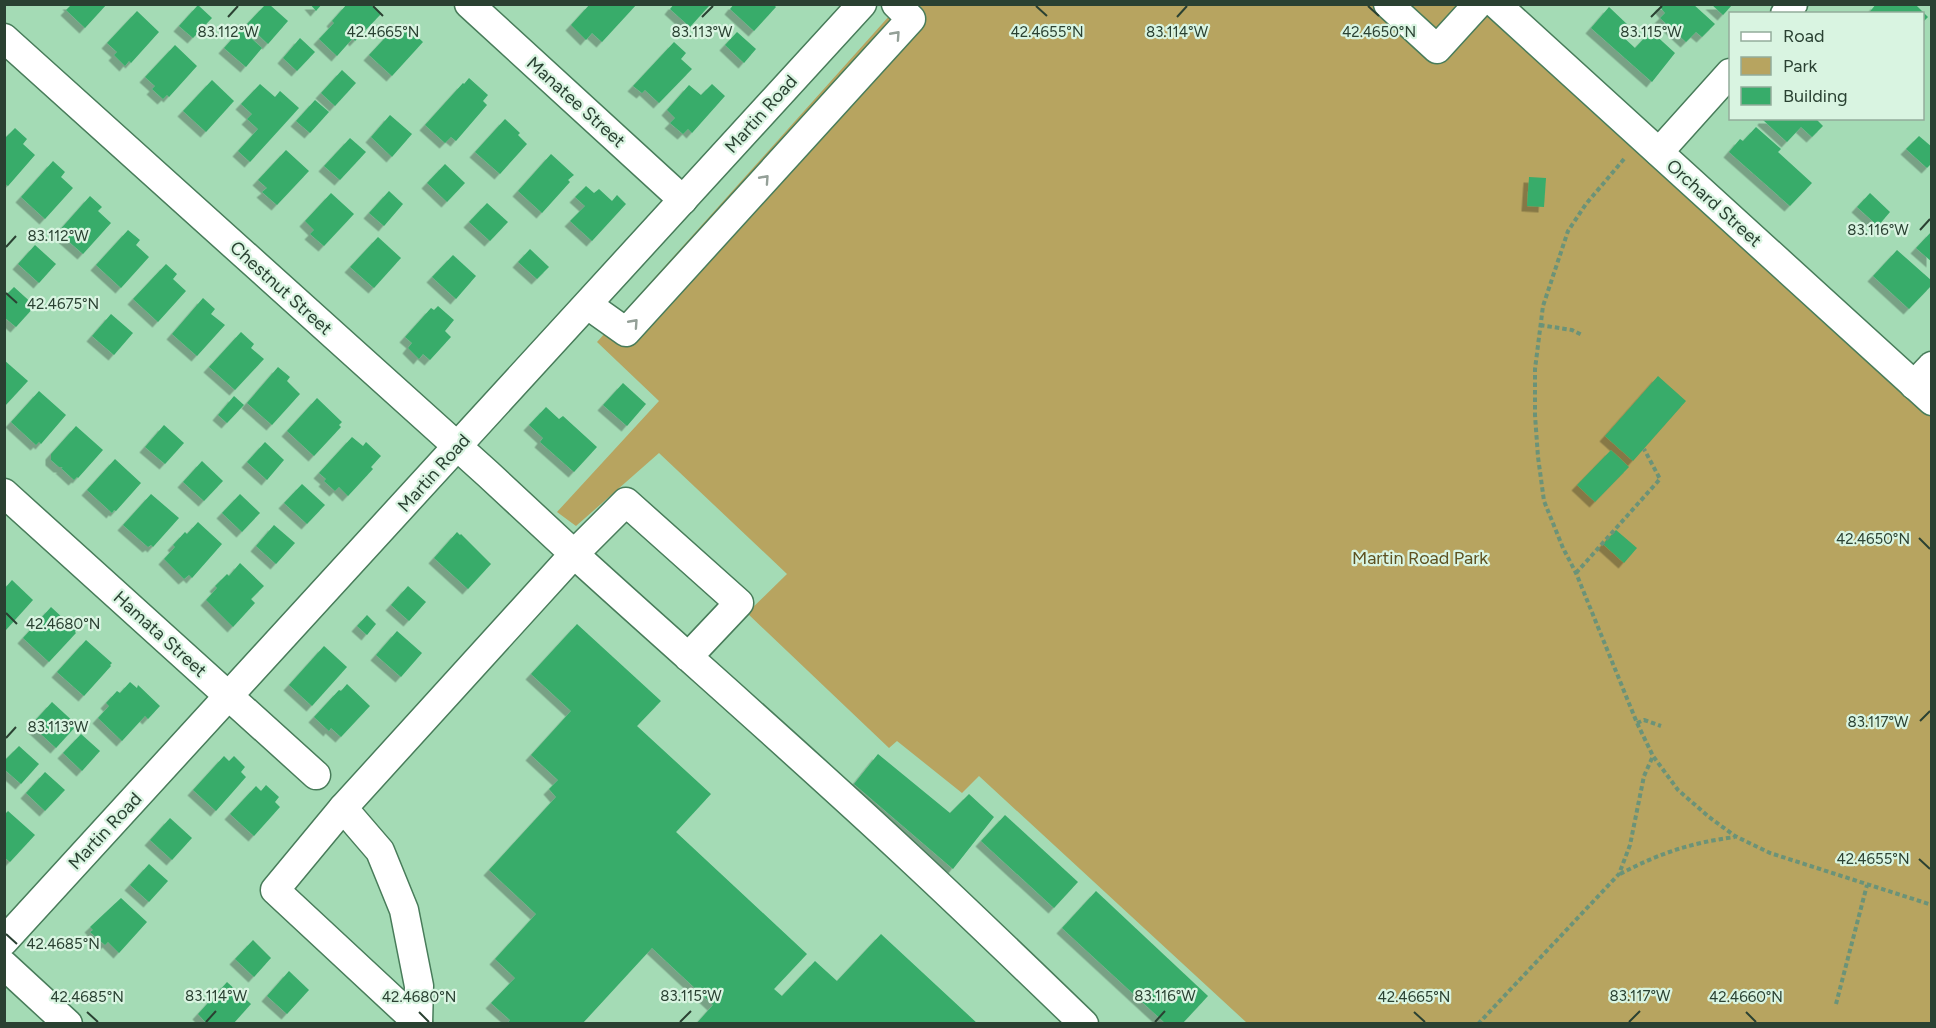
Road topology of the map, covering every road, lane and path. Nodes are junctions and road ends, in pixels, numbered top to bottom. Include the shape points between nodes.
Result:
1 (469, 4) edge
2 (862, 4) edge
3 (896, 4) edge
4 (1388, 4) edge
5 (1478, 4) edge
6 (1496, 4) edge
7 (4, 38) edge
8 (1729, 75) edge
9 (1659, 152) junction
10 (1626, 158) dead end
11 (683, 200) junction
12 (588, 305) junction
13 (1540, 324) junction
14 (1582, 335) dead end
15 (1926, 384) edge
16 (458, 447) junction
17 (1644, 449) dead end
18 (4, 493) edge
19 (566, 546) junction
20 (1576, 573) junction
21 (688, 657) junction
22 (230, 696) junction
23 (1637, 723) junction
24 (1661, 726) dead end
25 (1653, 756) junction
26 (316, 775) dead end
27 (344, 808) junction
28 (1735, 836) junction
29 (1620, 874) junction
30 (1867, 885) junction
31 (1932, 905) edge
32 (4, 941) edge
33 (4, 966) edge
34 (1836, 1004) dead end
35 (68, 1023) edge
36 (1084, 1023) edge
37 (1478, 1023) edge

1 - 11 street, Manatee Street
2 - 11 street, Martin Road
12 -> 3 street via 626,332 911,19
4 - 5 street via 1437,49
6 - 9 street, Orchard Street
7 - 16 street, Chestnut Street
8 - 9 street
9 - 15 street, Orchard Street
10 - 13 path via 1568,231
11 - 12 street, Martin Road
12 - 16 street, Martin Road
13 - 14 path
13 - 20 path via 1535,369 1539,468 1544,501
16 - 19 street, Chestnut Street
16 - 22 street, Martin Road
17 - 20 path via 1660,479
18 - 22 street, Hamata Street
19 - 21 street, Chestnut Street
19 - 21 street via 626,502 740,603
19 - 27 street
20 - 23 path
21 - 36 street, Chestnut Street via 909,857
22 - 26 street, Hamata Street
22 - 32 street, Martin Road
23 - 24 path via 1644,720
23 - 25 path
25 - 28 path via 1678,790
25 - 29 path via 1644,776
27 - 27 street via 275,890 418,1023 419,986 404,910 380,851
28 - 29 path via 1680,847
28 - 30 path via 1770,854
29 - 37 path
30 - 31 path
30 - 34 path
33 - 35 street

